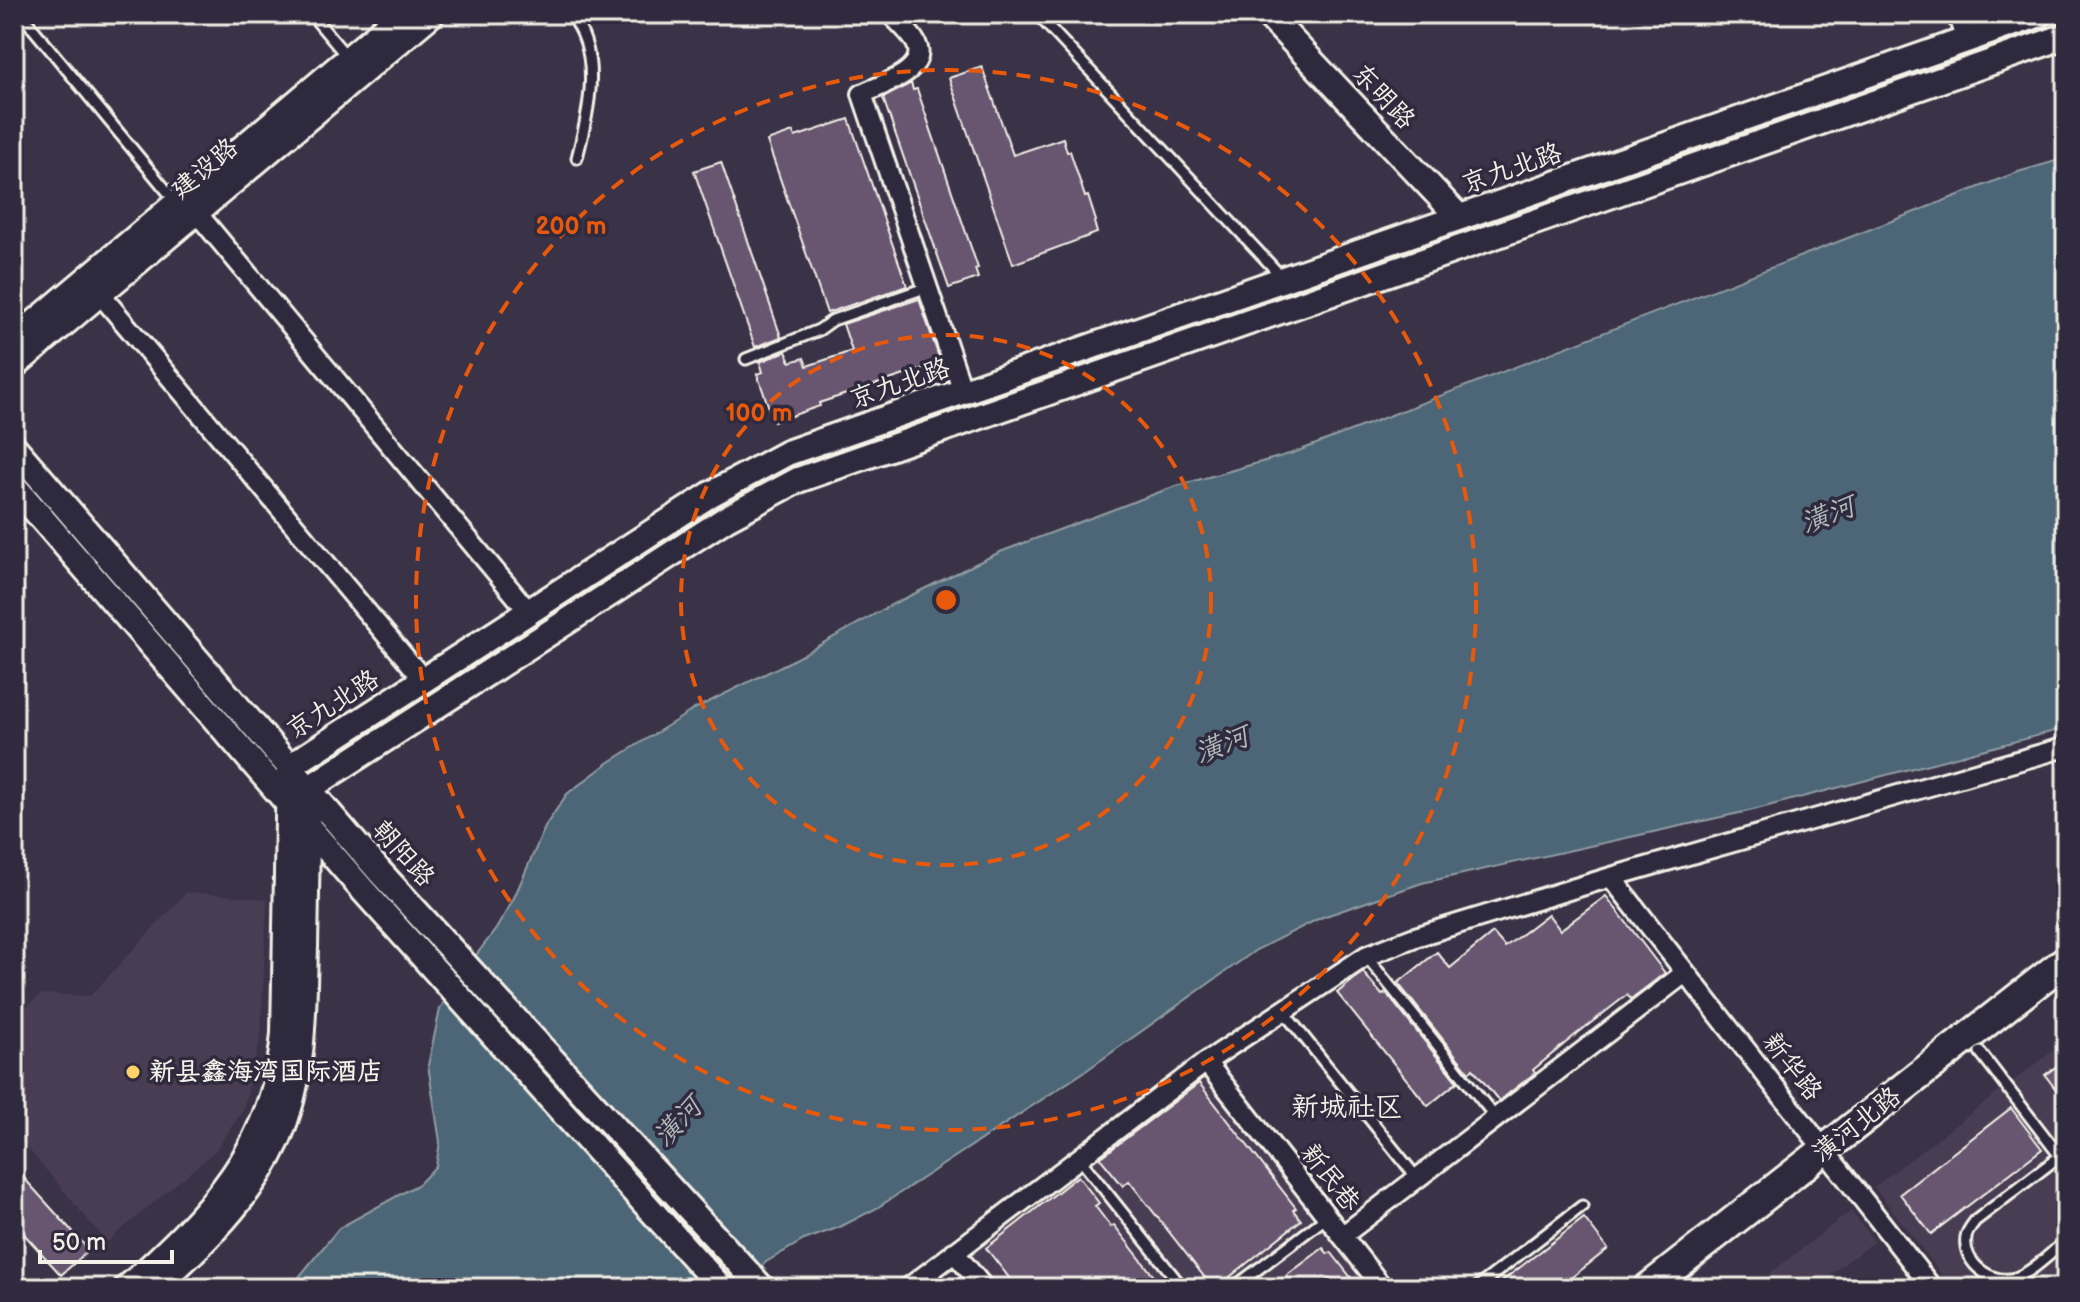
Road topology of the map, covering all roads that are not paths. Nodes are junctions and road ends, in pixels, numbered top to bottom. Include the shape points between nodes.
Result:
1 (21, 14) edge
2 (311, 14) edge
3 (400, 14) edge
4 (433, 14) edge
5 (570, 14) edge
6 (891, 14) edge
7 (1037, 14) edge
8 (1267, 14) edge
9 (1957, 14) edge
10 (2040, 14) edge
11 (2066, 36) edge
12 (1966, 40) junction
13 (348, 58) junction
14 (577, 158) dead end
15 (176, 202) junction
16 (197, 213) junction
17 (1459, 217) junction
18 (1284, 279) junction
19 (928, 287) junction
20 (100, 294) junction
21 (14, 339) edge
22 (746, 359) dead end
23 (14, 367) edge
24 (963, 392) junction
25 (14, 447) edge
26 (14, 486) edge
27 (529, 612) junction
28 (424, 680) junction
29 (2066, 747) edge
30 (289, 767) junction
31 (308, 789) junction
32 (289, 804) junction
33 (308, 826) junction
34 (1611, 877) junction
35 (1366, 956) junction
36 (2066, 960) edge
37 (1685, 973) junction
38 (2066, 984) edge
39 (1283, 1011) junction
40 (1980, 1052) junction
41 (1206, 1062) junction
42 (1496, 1118) junction
43 (1079, 1158) junction
44 (1830, 1158) junction
45 (2063, 1160) edge
46 (1417, 1178) junction
47 (1582, 1206) dead end
48 (1327, 1217) junction
49 (1342, 1236) junction
50 (2066, 1241) edge
51 (954, 1252) junction
52 (127, 1288) edge
53 (154, 1288) edge
54 (721, 1288) edge
55 (762, 1288) edge
56 (908, 1288) edge
57 (984, 1288) edge
58 (1183, 1288) edge
59 (1233, 1288) edge
60 (1383, 1288) edge
61 (1476, 1288) edge
62 (1648, 1288) edge
63 (1678, 1288) edge
64 (1932, 1288) edge

1 - 15 lane
2 - 13 lane
3 - 13 street, 建设路
4 - 16 street, 建设路
5 - 14 lane via 590,57 590,101
6 - 19 street via 915,40 916,64 862,94
7 - 18 lane
8 - 17 main road, 东明路
9 - 12 street
10 - 12 main road, 京九北路
11 - 31 main road via 798,480 727,518
12 - 17 main road, 京九北路
13 - 15 street, 建设路
15 - 21 street, 建设路
16 - 20 street, 建设路
16 - 27 street
17 - 18 main road, 京九北路
18 - 24 main road, 京九北路
19 - 22 lane via 833,320
19 - 24 street
20 - 23 street, 建设路
20 - 28 street
24 - 27 main road, 京九北路 via 760,466
25 - 30 main road, 朝阳路
26 - 32 main road, 朝阳路
27 - 28 main road, 京九北路
28 - 30 main road, 京九北路
29 - 34 street
30 - 31 main road, 朝阳路
30 - 32 main road, 京九北路
31 - 33 main road
31 - 55 main road, 朝阳路
32 - 33 main road, 朝阳路
32 - 52 main road, 京九北路 via 284,1033 270,1107 233,1177 175,1244
33 - 53 main road via 303,1034 288,1113 248,1188
33 - 54 main road, 朝阳路
34 - 35 street
34 - 37 street, 新华路
35 - 39 street
35 - 42 lane
36 - 44 main road, 潢河北路
37 - 42 street
37 - 44 street, 新华路
38 - 40 main road, 潢河北路
39 - 41 street
39 - 46 lane
40 - 44 main road, 潢河北路
40 - 45 lane
41 - 43 street
41 - 48 street, 新民巷
42 - 46 street
43 - 51 street
43 - 58 lane
44 - 62 main road, 潢河北路
44 - 63 main road, 潢河北路
44 - 64 street, 新华路
45 - 50 lane via 1975,1221 1966,1235 1967,1252 1985,1275 1999,1281 2018,1277
46 - 49 street
47 - 61 lane
48 - 49 street, 新民巷
48 - 59 lane
49 - 60 street, 新民巷
51 - 56 street
51 - 57 street

